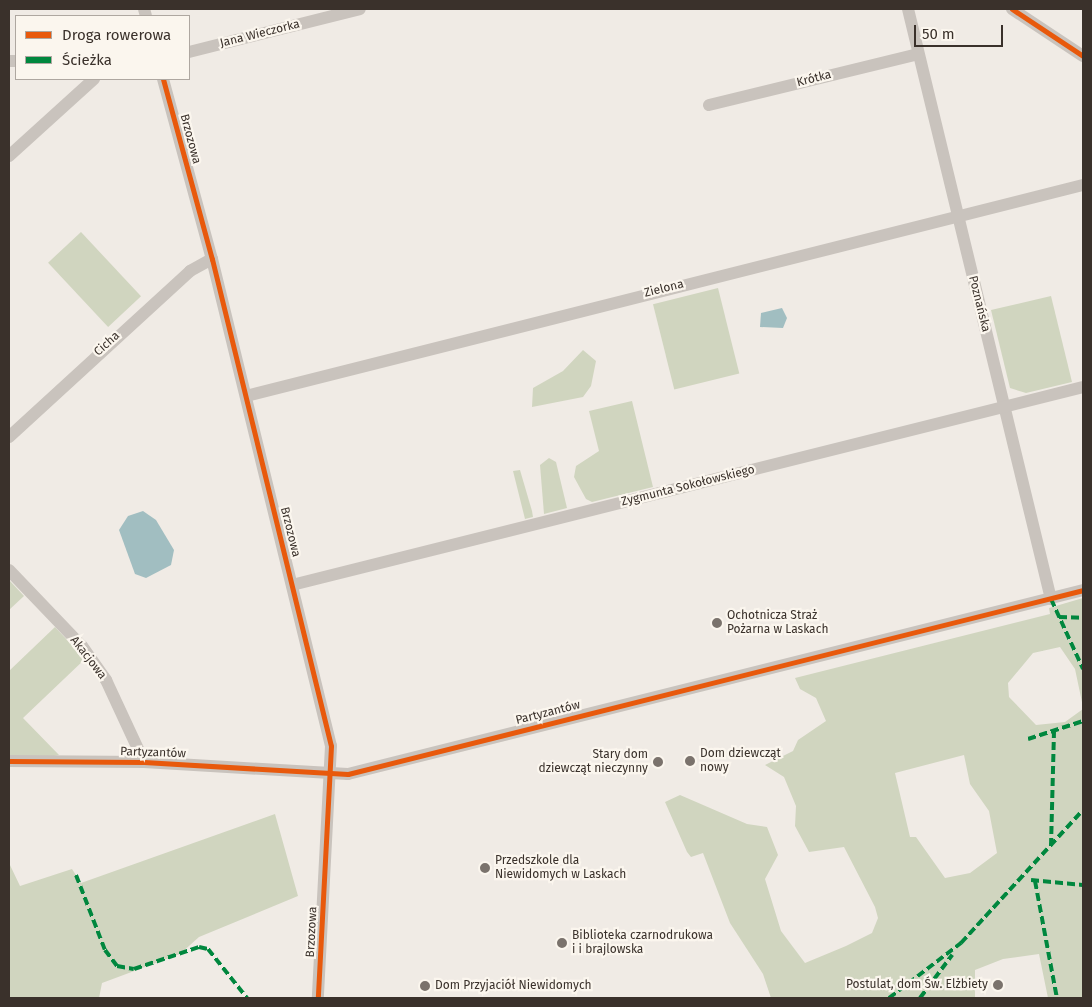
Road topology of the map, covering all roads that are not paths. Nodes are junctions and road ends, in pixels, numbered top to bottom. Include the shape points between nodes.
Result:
1 (360, 9) edge
2 (908, 9) edge
3 (1012, 9) edge
4 (190, 52) edge
5 (918, 54) junction
6 (1083, 56) edge
7 (93, 80) edge
8 (163, 80) edge
9 (709, 105) dead end
10 (9, 156) edge
11 (1083, 185) edge
12 (958, 215) junction
13 (212, 260) junction
14 (1083, 387) edge
15 (246, 396) junction
16 (1004, 408) junction
17 (9, 437) edge
18 (9, 570) edge
19 (292, 584) junction
20 (1083, 590) edge
21 (1052, 599) junction
22 (9, 761) edge
23 (144, 762) junction
24 (330, 774) junction
25 (318, 998) edge

1 - 4 street, Jana Wieczorka
2 - 5 street, Poznańska
3 - 6 street
5 - 9 street, Krótka
5 - 12 street, Poznańska
7 - 10 street
8 - 13 street, Brzozowa
11 - 12 street, Zielona
12 - 15 street, Zielona
12 - 16 street, Poznańska
13 - 15 street, Brzozowa
13 - 17 street, Cicha via 190,271
14 - 16 street, Zygmunta Sokołowskiego
15 - 19 street, Brzozowa
16 - 19 street, Zygmunta Sokołowskiego
16 - 21 street, Poznańska
18 - 23 street, Akacjowa via 82,646 106,680
19 - 24 street, Brzozowa via 331,746
20 - 21 street, Partyzantów
21 - 24 street, Partyzantów via 348,774
22 - 23 street, Partyzantów
23 - 24 street, Partyzantów
24 - 25 street, Brzozowa

